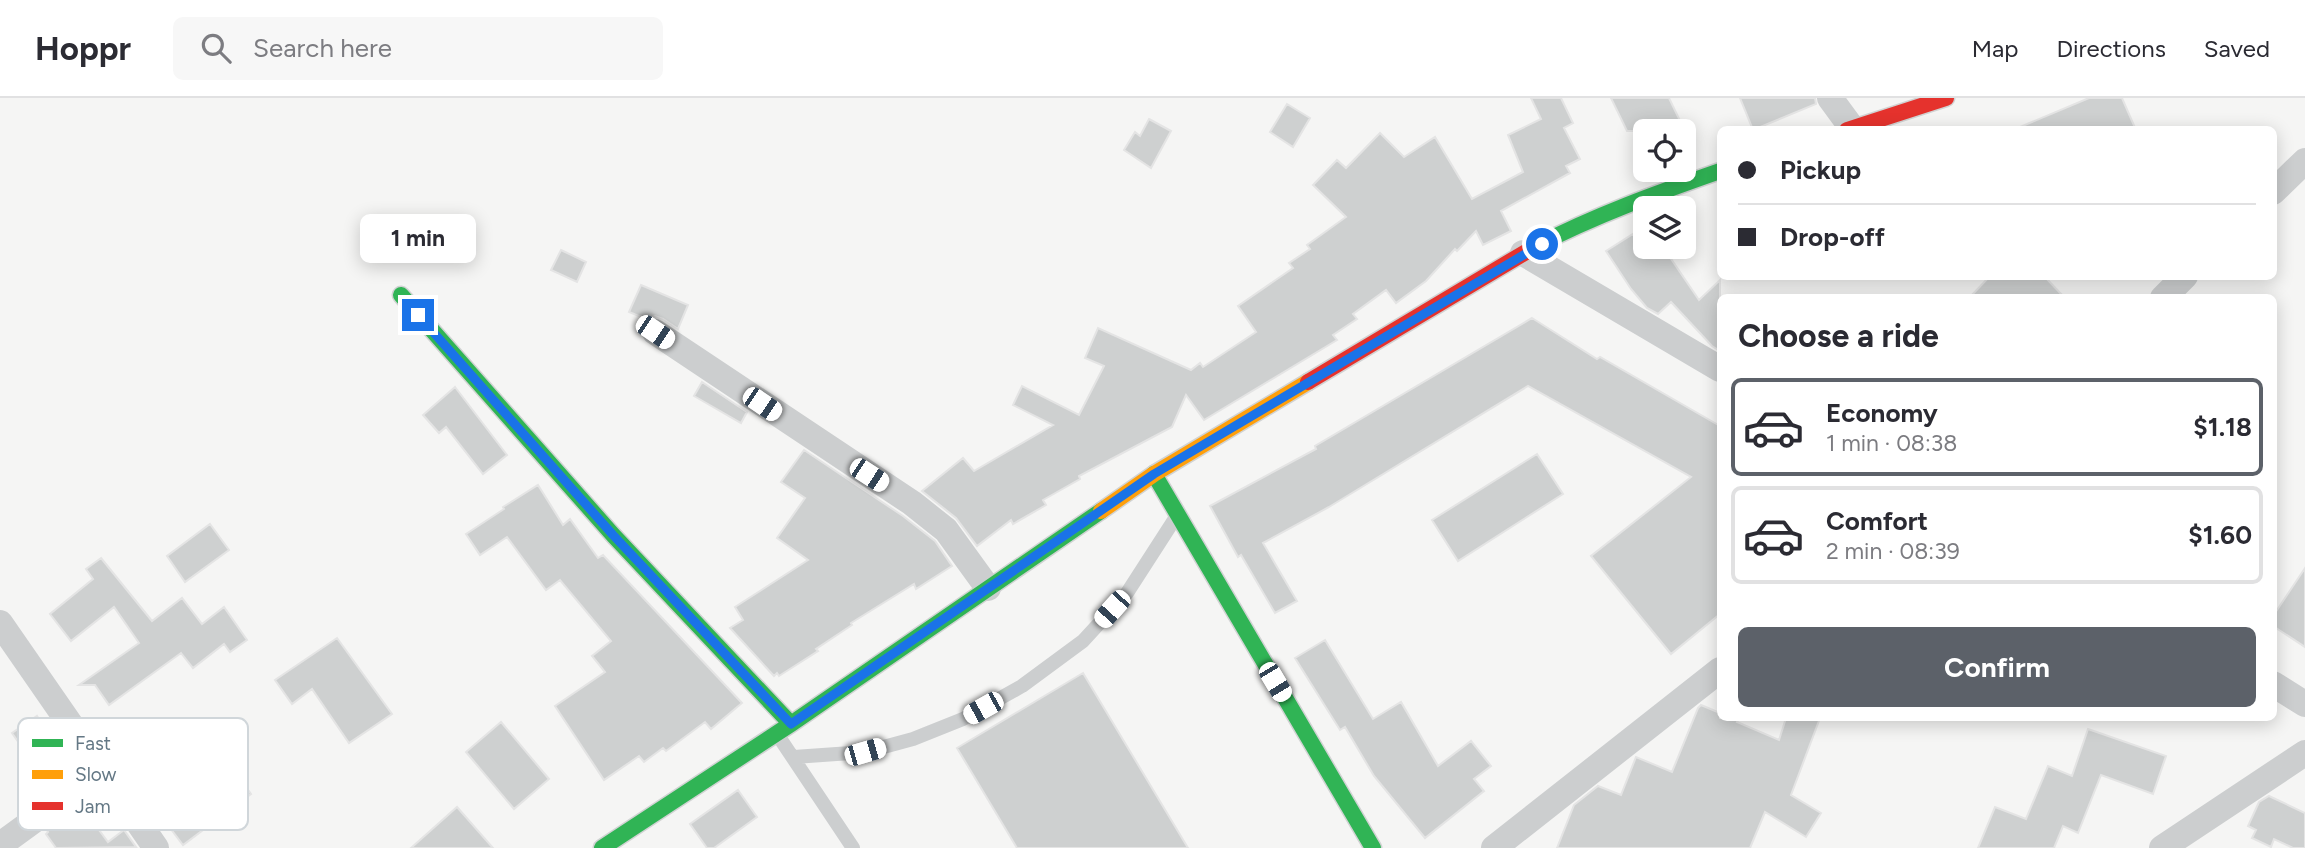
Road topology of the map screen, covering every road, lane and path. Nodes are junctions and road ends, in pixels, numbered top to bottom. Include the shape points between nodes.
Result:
1 (1830, 98) edge
2 (1946, 98) edge
3 (1847, 126) edge
4 (1858, 126) edge
5 (2305, 162) edge
6 (1717, 172) edge
7 (2277, 188) edge
8 (1523, 253) junction
9 (2181, 280) edge
10 (2167, 294) edge
11 (401, 295) dead end
12 (655, 332) dead end
13 (1717, 367) edge
14 (1154, 474) junction
15 (1177, 516) junction
16 (988, 588) junction
17 (0, 623) edge
18 (1717, 672) edge
19 (2277, 686) edge
20 (2305, 704) edge
21 (67, 718) edge
22 (791, 724) junction
23 (777, 734) junction
24 (2305, 754) edge
25 (794, 757) junction
26 (21, 830) edge
27 (144, 830) edge
28 (0, 845) edge
29 (848, 846) edge
30 (156, 848) edge
31 (602, 848) edge
32 (1373, 848) edge
33 (1494, 848) edge
34 (2162, 848) edge

1 - 3 street
2 - 4 main road
5 - 7 street
6 - 8 main road via 1641,198
8 - 13 street
8 - 14 main road
9 - 10 street
11 - 22 main road via 613,535
12 - 16 street via 912,503 946,530
14 - 15 main road
14 - 16 main road
15 - 25 lane via 1118,603 1083,641 1022,686 963,719 913,738 865,752
15 - 32 main road
16 - 22 main road
17 - 21 street
18 - 33 street
19 - 20 street
22 - 23 main road
23 - 25 lane
23 - 31 main road
24 - 34 street
25 - 29 lane
26 - 28 street
27 - 30 street

